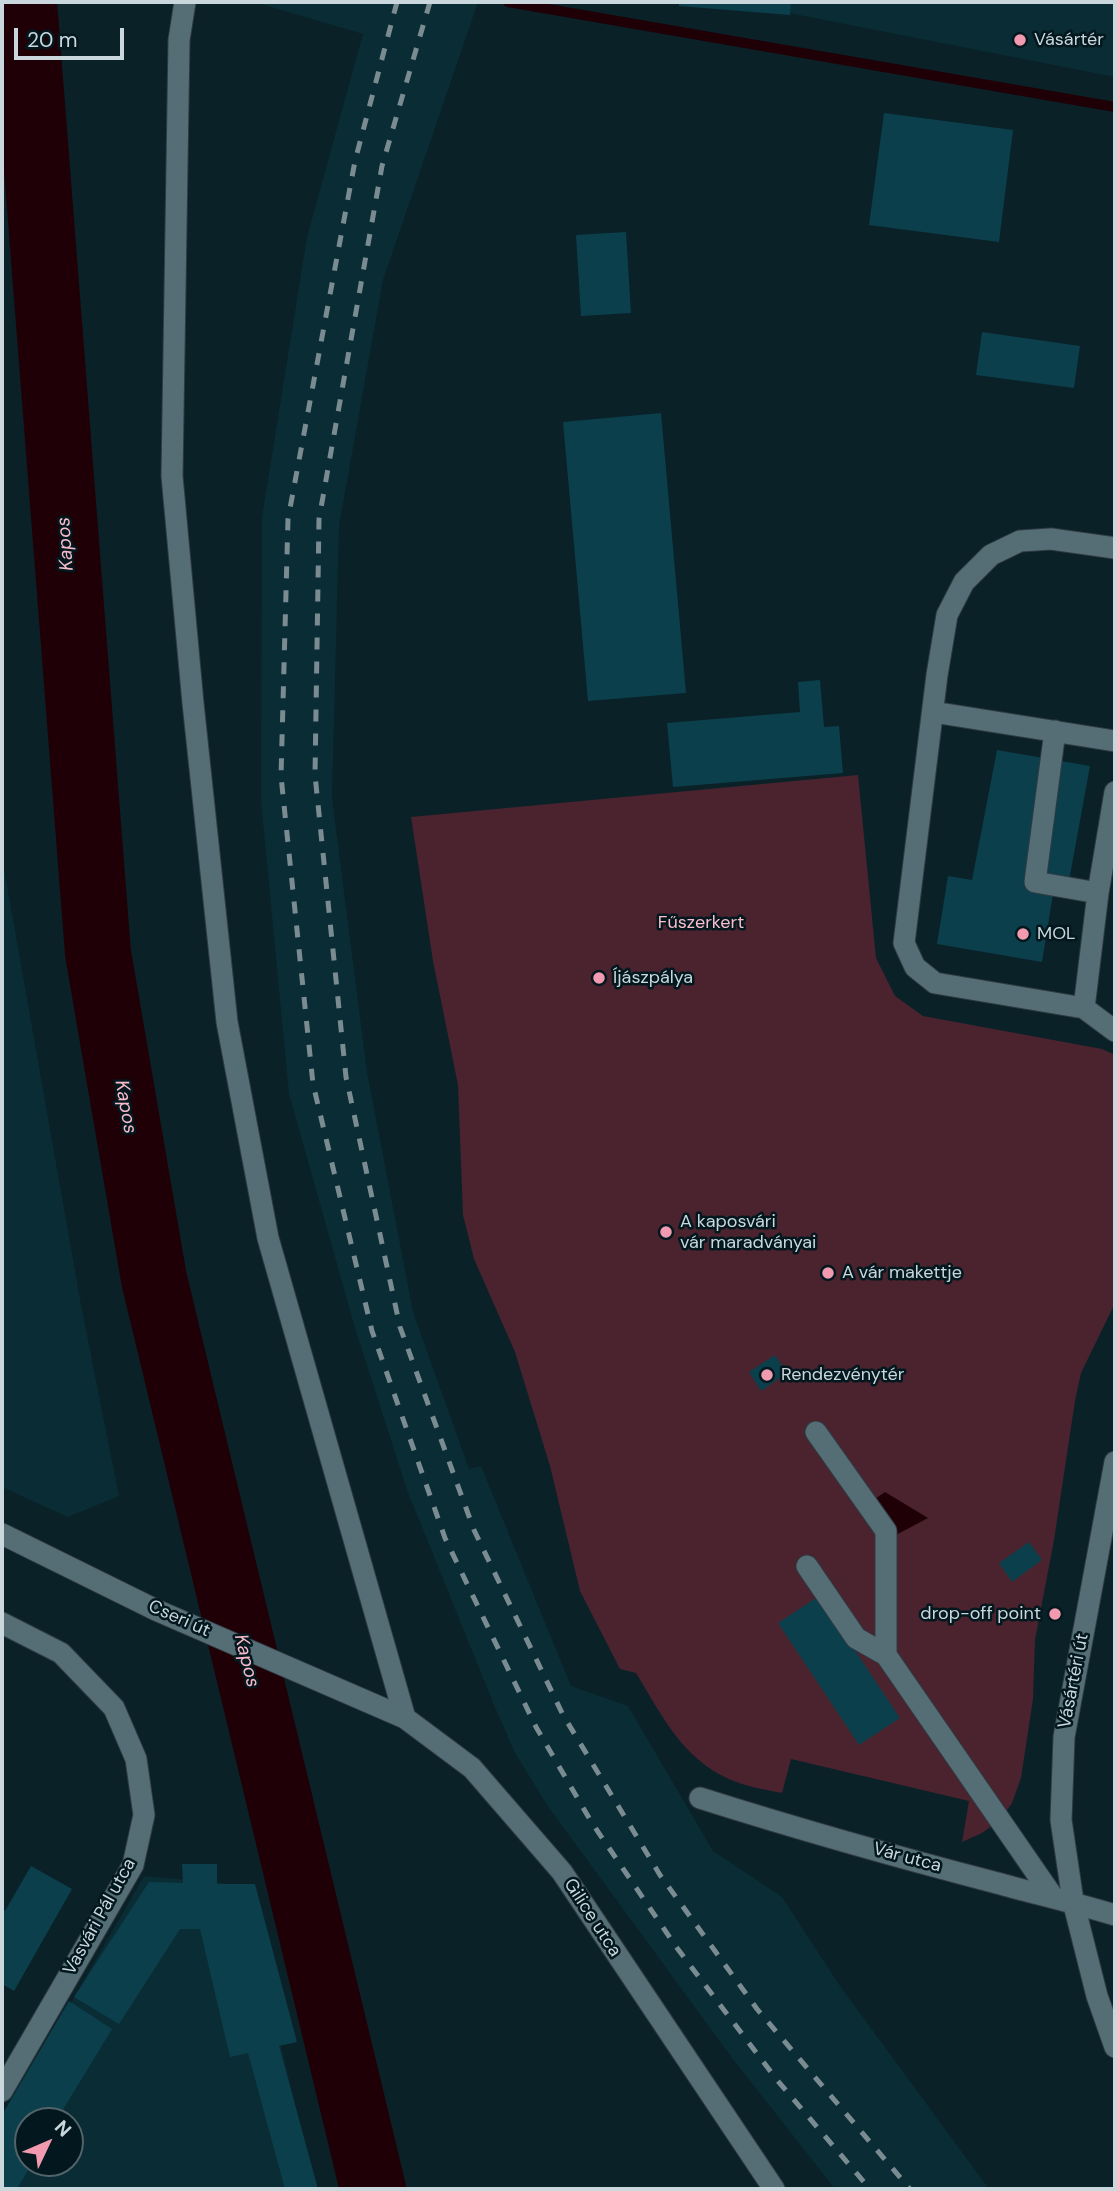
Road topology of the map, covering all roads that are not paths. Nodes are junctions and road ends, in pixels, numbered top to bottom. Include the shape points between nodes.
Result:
1 (185, 2) edge
2 (1115, 548) edge
3 (933, 712) junction
4 (1055, 731) junction
5 (1115, 741) edge
6 (1115, 792) edge
7 (1098, 893) junction
8 (1084, 1008) junction
9 (1115, 1031) edge
10 (816, 1433) dead end
11 (1115, 1462) edge
12 (2, 1534) edge
13 (807, 1566) dead end
14 (2, 1623) edge
15 (886, 1655) junction
16 (359, 1698) joint
17 (405, 1718) junction
18 (700, 1798) dead end
19 (1063, 1899) junction
20 (1115, 1915) edge
21 (1115, 2047) edge
22 (2, 2091) edge
23 (774, 2189) edge

1 - 17 street via 179,40 172,476 227,1022 268,1238
2 - 3 street via 1051,539 1020,541 991,555 964,582 947,615
3 - 4 street
3 - 8 street via 904,943 915,967 935,983
4 - 5 street
4 - 7 street via 1035,882
6 - 7 street
7 - 8 street
8 - 9 street
10 - 15 street via 887,1531
11 - 19 street, Vásártéri út via 1064,1737
12 - 16 street, Cseri út via 156,1610
13 - 15 street via 856,1638
14 - 22 street, Vasvári Pál utca via 61,1653 114,1708 136,1759 144,1815 133,1865
15 - 19 street
16 - 17 street, Gilice utca
17 - 23 street, Gilice utca via 472,1768 562,1872
18 - 19 street, Vár utca
19 - 20 street, Vár utca
19 - 21 street

